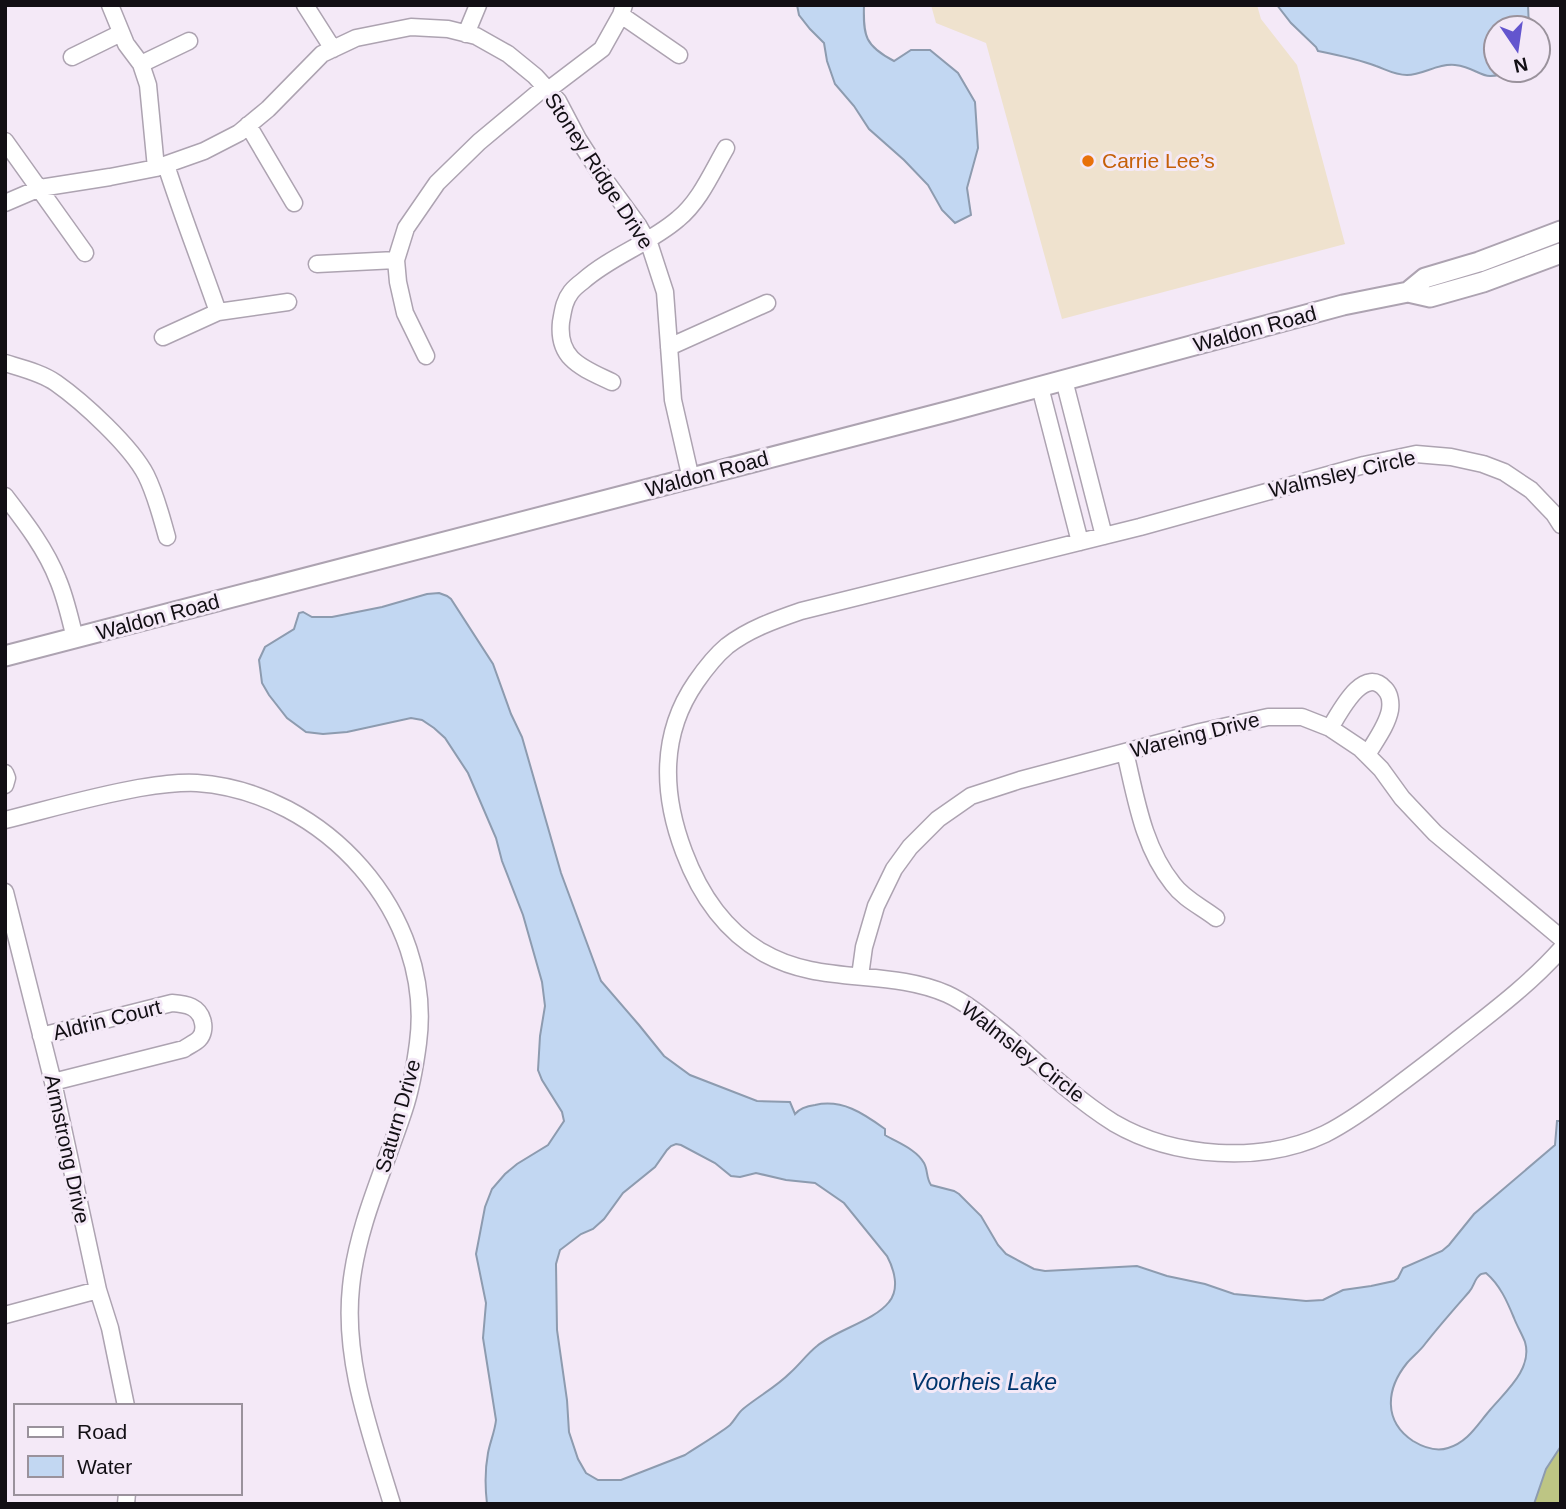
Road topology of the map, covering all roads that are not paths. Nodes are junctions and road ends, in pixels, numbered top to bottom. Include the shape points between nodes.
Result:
1 (110, 5) edge
2 (304, 5) edge
3 (478, 5) edge
4 (622, 10) edge
5 (121, 33) junction
6 (466, 34) junction
7 (189, 41) dead end
8 (333, 49) junction
9 (679, 55) dead end
10 (72, 57) dead end
11 (141, 64) junction
12 (546, 89) junction
13 (248, 125) junction
14 (5, 141) edge
15 (726, 148) dead end
16 (161, 166) junction
17 (40, 188) junction
18 (294, 202) dead end
19 (5, 203) edge
20 (1561, 231) edge
21 (647, 240) junction
22 (85, 253) dead end
23 (1561, 253) edge
24 (396, 260) junction
25 (317, 264) dead end
26 (1408, 292) junction
27 (288, 302) dead end
28 (767, 303) dead end
29 (219, 312) junction
30 (163, 337) dead end
31 (669, 347) junction
32 (426, 356) dead end
33 (5, 362) edge
34 (1064, 380) junction
35 (611, 382) dead end
36 (1040, 387) junction
37 (691, 479) junction
38 (5, 496) edge
39 (1561, 525) edge
40 (1104, 536) junction
41 (167, 537) dead end
42 (1080, 542) junction
43 (75, 638) junction
44 (5, 656) edge
45 (1330, 728) junction
46 (1125, 752) junction
47 (1367, 755) junction
48 (5, 773) edge
49 (5, 785) edge
50 (5, 820) edge
51 (5, 892) edge
52 (1216, 918) dead end
53 (1561, 938) edge
54 (1561, 949) edge
55 (860, 976) junction
56 (41, 1037) junction
57 (53, 1082) junction
58 (98, 1290) junction
59 (5, 1315) edge
60 (126, 1404) edge
61 (392, 1504) edge

1 - 5 street
2 - 8 street
3 - 6 street
4 - 9 street
4 - 12 street via 602,49
5 - 10 street
5 - 11 street
6 - 8 street, Stoney Ridge Drive via 411,27 356,38
6 - 12 street, Stoney Ridge Drive via 508,54
7 - 11 street
8 - 13 street, Stoney Ridge Drive via 322,54
11 - 16 street
12 - 21 street, Stoney Ridge Drive
12 - 24 street via 479,142 437,183 406,228
13 - 16 street, Stoney Ridge Drive via 204,151
13 - 18 street
14 - 17 street
15 - 21 street via 694,203
16 - 17 street, Stoney Ridge Drive
16 - 29 street
17 - 19 street, Stoney Ridge Drive
17 - 22 street
20 - 26 street, Waldon Road via 1424,278
21 - 31 street, Stoney Ridge Drive via 665,292
21 - 35 street via 594,271 571,292 564,307 563,348 580,367
23 - 26 street, Waldon Road via 1430,297
24 - 25 street
24 - 32 street via 405,313
26 - 34 street, Waldon Road via 1331,308
27 - 29 street
28 - 31 street
29 - 30 street
31 - 37 street, Stoney Ridge Drive via 673,400
33 - 41 street via 54,381 122,442 145,472
34 - 36 street, Waldon Road
34 - 40 street
36 - 37 street, Waldon Road
36 - 42 street
37 - 43 street, Waldon Road
38 - 43 street via 53,568
39 - 40 street, Walmsley Circle via 1531,490 1504,472 1451,457 1416,454
40 - 42 street, Walmsley Circle
42 - 55 street, Walmsley Circle via 766,622 728,645 688,695 667,759 668,789 677,834 703,892 724,922 763,953 810,971
43 - 44 street, Waldon Road
45 - 46 street, Wareing Drive via 1302,717 1268,717
45 - 47 street, Wareing Drive
45 - 47 street via 1359,687 1377,683 1384,687 1389,712
46 - 52 street via 1143,826 1158,861 1174,886
46 - 55 street, Wareing Drive via 971,796 938,819 894,869 876,906
47 - 53 street, Wareing Drive via 1435,833
48 - 49 street
50 - 61 street, Saturn Drive via 166,784 234,789 270,800 333,839 383,895 408,945 420,1013 418,1042 404,1109 359,1242 351,1288 351,1332 355,1374
51 - 56 street, Armstrong Drive
54 - 55 street, Walmsley Circle via 1529,983 1365,1110 1304,1142 1224,1153 1156,1142 1112,1121 984,1017 948,994
56 - 57 street, Armstrong Drive
56 - 57 street, Aldrin Court via 172,1003 187,1004 201,1015 204,1028 200,1038 184,1049
57 - 58 street, Armstrong Drive
58 - 59 street
58 - 60 street, Armstrong Drive

